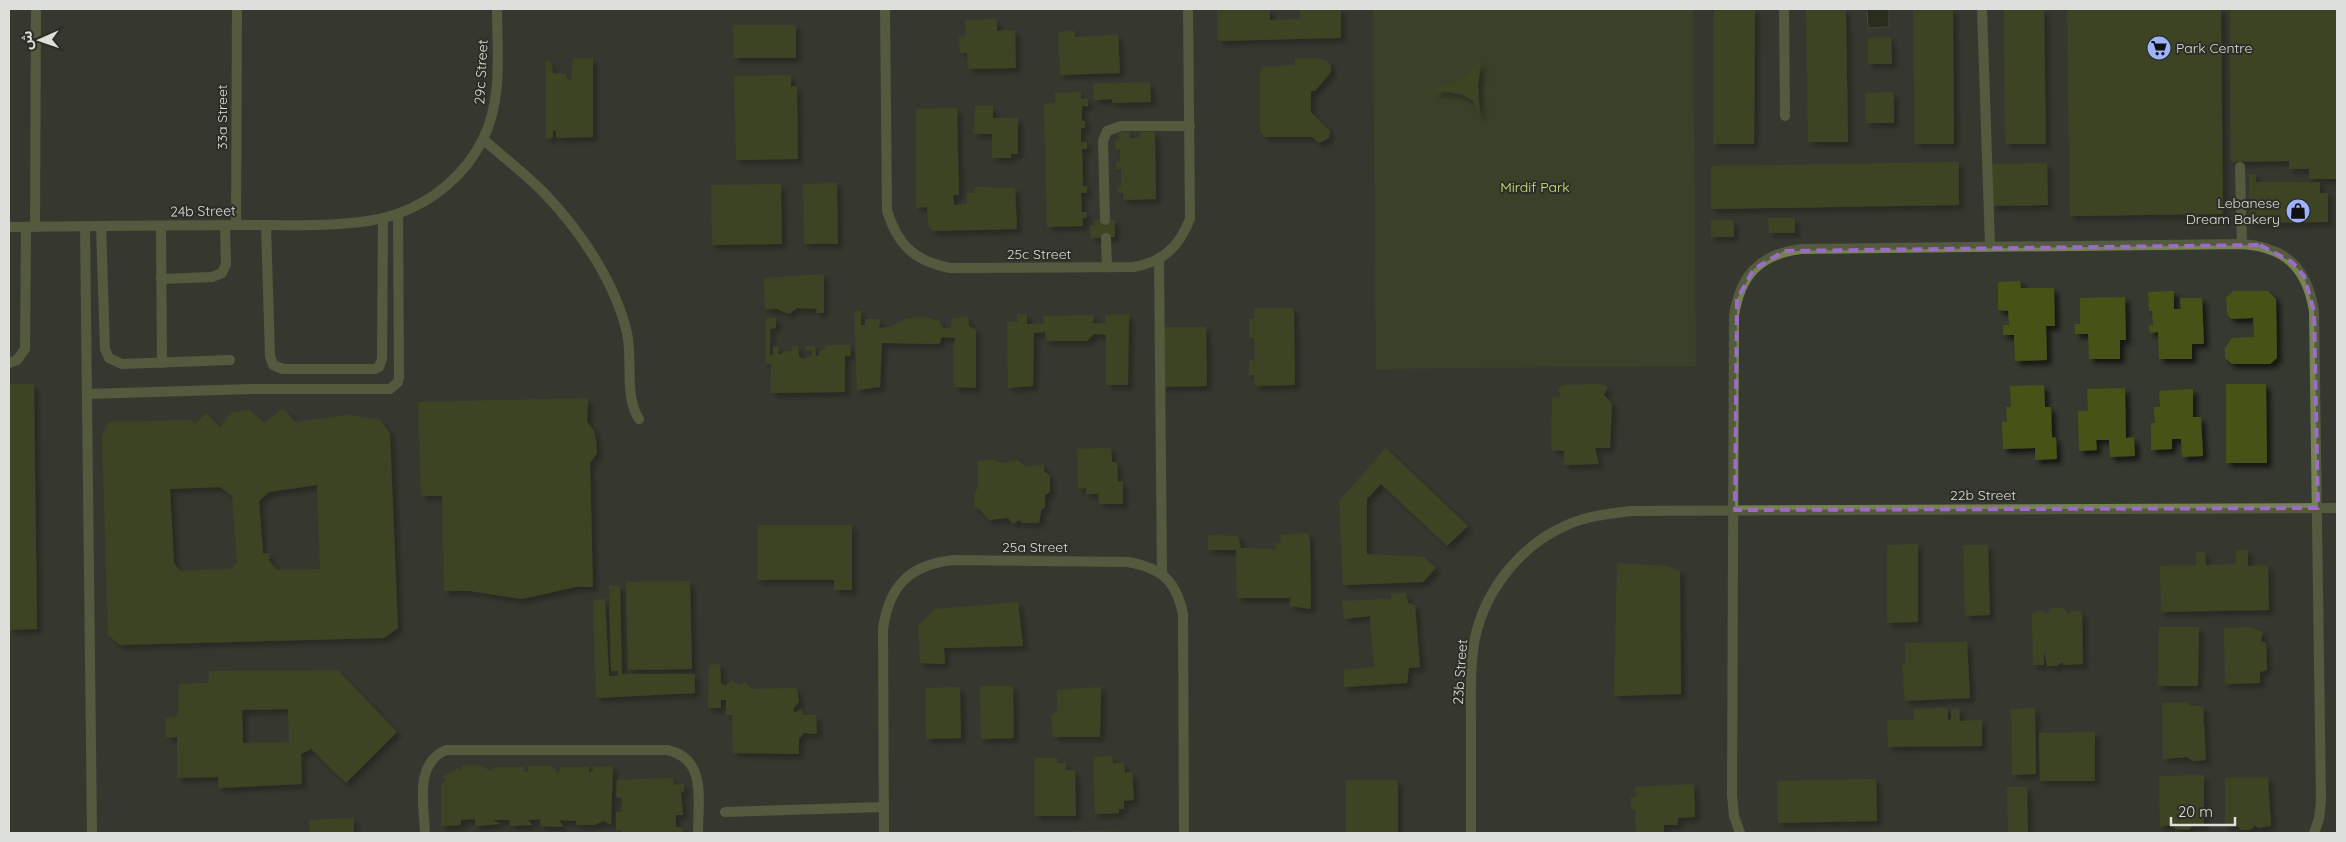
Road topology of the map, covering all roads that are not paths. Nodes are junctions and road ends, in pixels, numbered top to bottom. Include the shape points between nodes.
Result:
1 (36, 9) edge
2 (237, 9) edge
3 (497, 9) edge
4 (885, 9) edge
5 (1188, 9) edge
6 (1784, 9) edge
7 (1982, 9) edge
8 (1785, 116) dead end
9 (1190, 126) junction
10 (483, 139) junction
11 (2240, 167) dead end
12 (398, 214) junction
13 (382, 218) junction
14 (1105, 220) dead end
15 (224, 225) junction
16 (236, 225) junction
17 (266, 225) junction
18 (85, 226) junction
19 (101, 226) junction
20 (161, 226) junction
21 (9, 227) edge
22 (31, 227) junction
23 (1106, 238) dead end
24 (2242, 244) junction
25 (1990, 246) junction
26 (1159, 260) junction
27 (1106, 267) junction
28 (161, 279) junction
29 (230, 360) dead end
30 (9, 363) edge
31 (162, 363) junction
32 (87, 394) junction
33 (640, 419) dead end
34 (2318, 508) junction
35 (2337, 508) edge
36 (1735, 510) junction
37 (1630, 511) joint
38 (1162, 574) junction
39 (884, 807) junction
40 (725, 812) dead end
41 (92, 833) edge
42 (425, 833) edge
43 (698, 833) edge
44 (884, 833) edge
45 (1184, 833) edge
46 (1471, 833) edge
47 (1740, 833) edge
48 (2314, 833) edge

1 - 22 street
2 - 16 street, 33a Street
3 - 10 street, 29c Street via 497,90 493,115
4 - 27 street, 25c Street via 887,211 902,244 916,256 950,268
5 - 9 street, 25c Street
6 - 8 street
7 - 25 street
9 - 14 street via 1121,126 1108,131 1103,141
9 - 26 street, 25c Street via 1190,219 1184,236
10 - 12 street, 29c Street via 456,177 419,205
10 - 33 street via 545,194 594,258 626,332 631,401
11 - 24 street
12 - 13 street, 24b Street
12 - 32 street via 399,377 390,389
13 - 17 street, 24b Street
13 - 17 street via 382,359 374,369 282,369 273,365 270,356
15 - 16 street, 24b Street
15 - 20 street, 24b Street
15 - 28 street via 226,264 222,273 212,277
16 - 17 street, 24b Street
18 - 19 street, 24b Street
18 - 22 street, 24b Street
18 - 32 street
19 - 20 street, 24b Street
19 - 31 street via 106,354 117,364
20 - 28 street
21 - 22 street, 24b Street
22 - 30 street via 25,350 18,360
23 - 27 street
24 - 25 street
24 - 34 street via 2260,245 2292,262 2304,276 2311,293
25 - 36 street via 1801,249 1784,251 1754,268 1743,282 1734,316
26 - 27 street, 25c Street via 1133,267
26 - 38 street
28 - 31 street
29 - 31 street
32 - 41 street
34 - 35 street, 22b Street
34 - 36 street, 22b Street
34 - 48 street via 2321,801
36 - 37 street, 22b Street
36 - 47 street via 1732,795
37 - 46 street, 23b Street via 1598,515 1567,525 1539,541 1514,563 1495,588 1481,618 1473,649
38 - 39 street, 25a Street via 1146,565 1128,562 953,560 935,562 904,580 892,594 883,629
38 - 45 street, 25a Street via 1180,599 1183,614
39 - 40 street
39 - 44 street, 25a Street
42 - 43 street via 424,773 436,754 446,750 666,750 686,757 696,773

